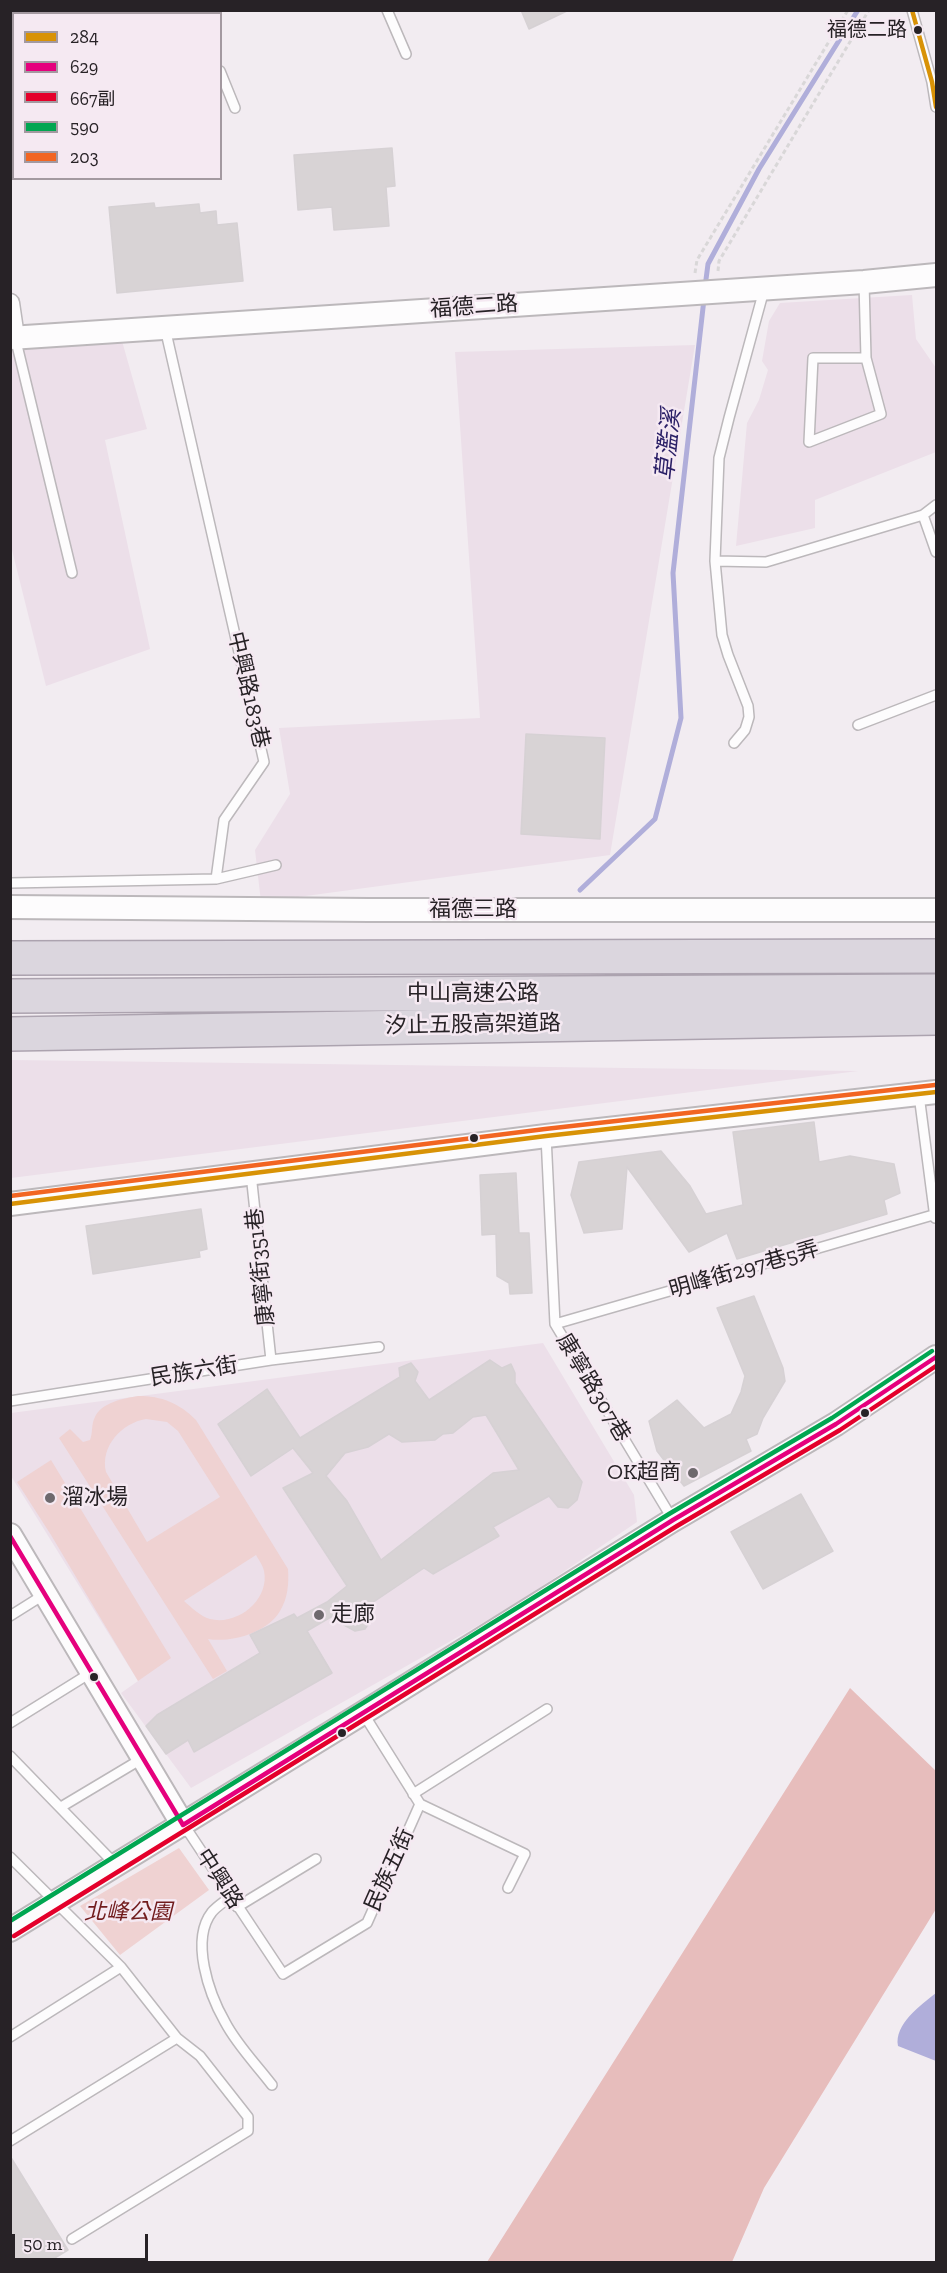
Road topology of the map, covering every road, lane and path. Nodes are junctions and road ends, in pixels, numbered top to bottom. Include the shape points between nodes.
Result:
1 (387, 10) edge
2 (848, 10) edge
3 (869, 10) edge
4 (912, 10) edge
5 (406, 54) dead end
6 (222, 76) edge
7 (936, 107) edge
8 (236, 108) dead end
9 (936, 275) edge
10 (864, 282) junction
11 (765, 288) junction
12 (717, 291) junction
13 (692, 293) junction
14 (10, 303) edge
15 (164, 326) junction
16 (13, 338) edge
17 (866, 358) junction
18 (936, 505) edge
19 (923, 515) junction
20 (936, 552) edge
21 (715, 561) junction
22 (72, 573) dead end
23 (936, 695) edge
24 (858, 725) dead end
25 (734, 743) dead end
26 (276, 865) dead end
27 (216, 879) junction
28 (10, 883) edge
29 (10, 907) edge
30 (936, 910) edge
31 (936, 956) edge
32 (10, 958) edge
33 (936, 991) edge
34 (10, 996) edge
35 (936, 1018) edge
36 (10, 1034) edge
37 (928, 1093) edge
38 (546, 1136) junction
39 (251, 1174) junction
40 (10, 1204) edge
41 (935, 1218) edge
42 (555, 1324) junction
43 (379, 1347) dead end
44 (936, 1357) edge
45 (272, 1360) junction
46 (10, 1401) edge
47 (673, 1520) junction
48 (10, 1535) edge
49 (45, 1594) junction
50 (10, 1616) edge
51 (92, 1672) junction
52 (547, 1709) dead end
53 (363, 1713) junction
54 (10, 1723) edge
55 (10, 1756) edge
56 (143, 1758) junction
57 (413, 1794) junction
58 (420, 1804) junction
59 (61, 1807) junction
60 (183, 1825) junction
61 (10, 1857) edge
62 (316, 1858) dead end
63 (117, 1865) junction
64 (508, 1888) dead end
65 (230, 1897) junction
66 (58, 1902) junction
67 (237, 1907) junction
68 (10, 1930) edge
69 (121, 1967) junction
70 (283, 1974) joint
71 (10, 2037) edge
72 (177, 2038) junction
73 (272, 2085) dead end
74 (10, 2141) edge
75 (72, 2239) dead end

1 - 5 lane
2 - 13 path via 697,260
3 - 12 path via 719,261
4 - 7 lane
6 - 8 lane
9 - 10 street, 福德二路
10 - 11 street, 福德二路
10 - 17 lane
11 - 12 street, 福德二路
11 - 21 lane via 720,459
12 - 13 street, 福德二路
13 - 15 street, 福德二路
14 - 16 street
15 - 16 street, 福德二路
15 - 27 lane, 中興路183巷 via 264,762 224,820
16 - 22 lane
17 - 17 lane via 881,414 809,442 813,358
18 - 19 lane
19 - 20 lane
19 - 21 lane via 766,562
21 - 25 lane via 722,635 748,706 745,730
23 - 24 lane
26 - 27 lane
27 - 28 lane
29 - 30 street, 福德三路
31 - 32 highway, 中山高速公路
33 - 34 highway, 中山高速公路
35 - 36 highway, 汐止五股高架道路
37 - 38 street
37 - 41 lane
38 - 39 street
38 - 42 lane, 康寧路307巷
39 - 40 street
39 - 45 lane, 康寧街351巷
41 - 42 lane, 明峰街297巷5弄
42 - 47 lane, 康寧路307巷
43 - 45 lane, 民族六街
44 - 47 street via 836,1424
45 - 46 lane, 民族六街
47 - 53 street
48 - 49 street, 中興路
49 - 50 lane
49 - 51 street, 中興路
51 - 54 lane
51 - 56 street, 中興路
52 - 57 lane
53 - 57 lane, 民族五街
53 - 60 street
55 - 59 lane
56 - 59 lane
56 - 60 street, 中興路
57 - 58 lane, 民族五街
58 - 64 lane via 525,1854
58 - 70 lane, 民族五街 via 367,1923
59 - 63 lane
60 - 63 street
60 - 65 lane, 中興路
61 - 66 lane
62 - 67 lane
63 - 66 street
65 - 67 lane, 中興路
65 - 73 lane via 212,1912 202,1932 211,1994 225,2023
66 - 68 street
66 - 69 lane
67 - 70 lane, 中興路
69 - 71 lane
69 - 72 lane
72 - 74 lane
72 - 75 lane via 200,2056 248,2117 248,2131

